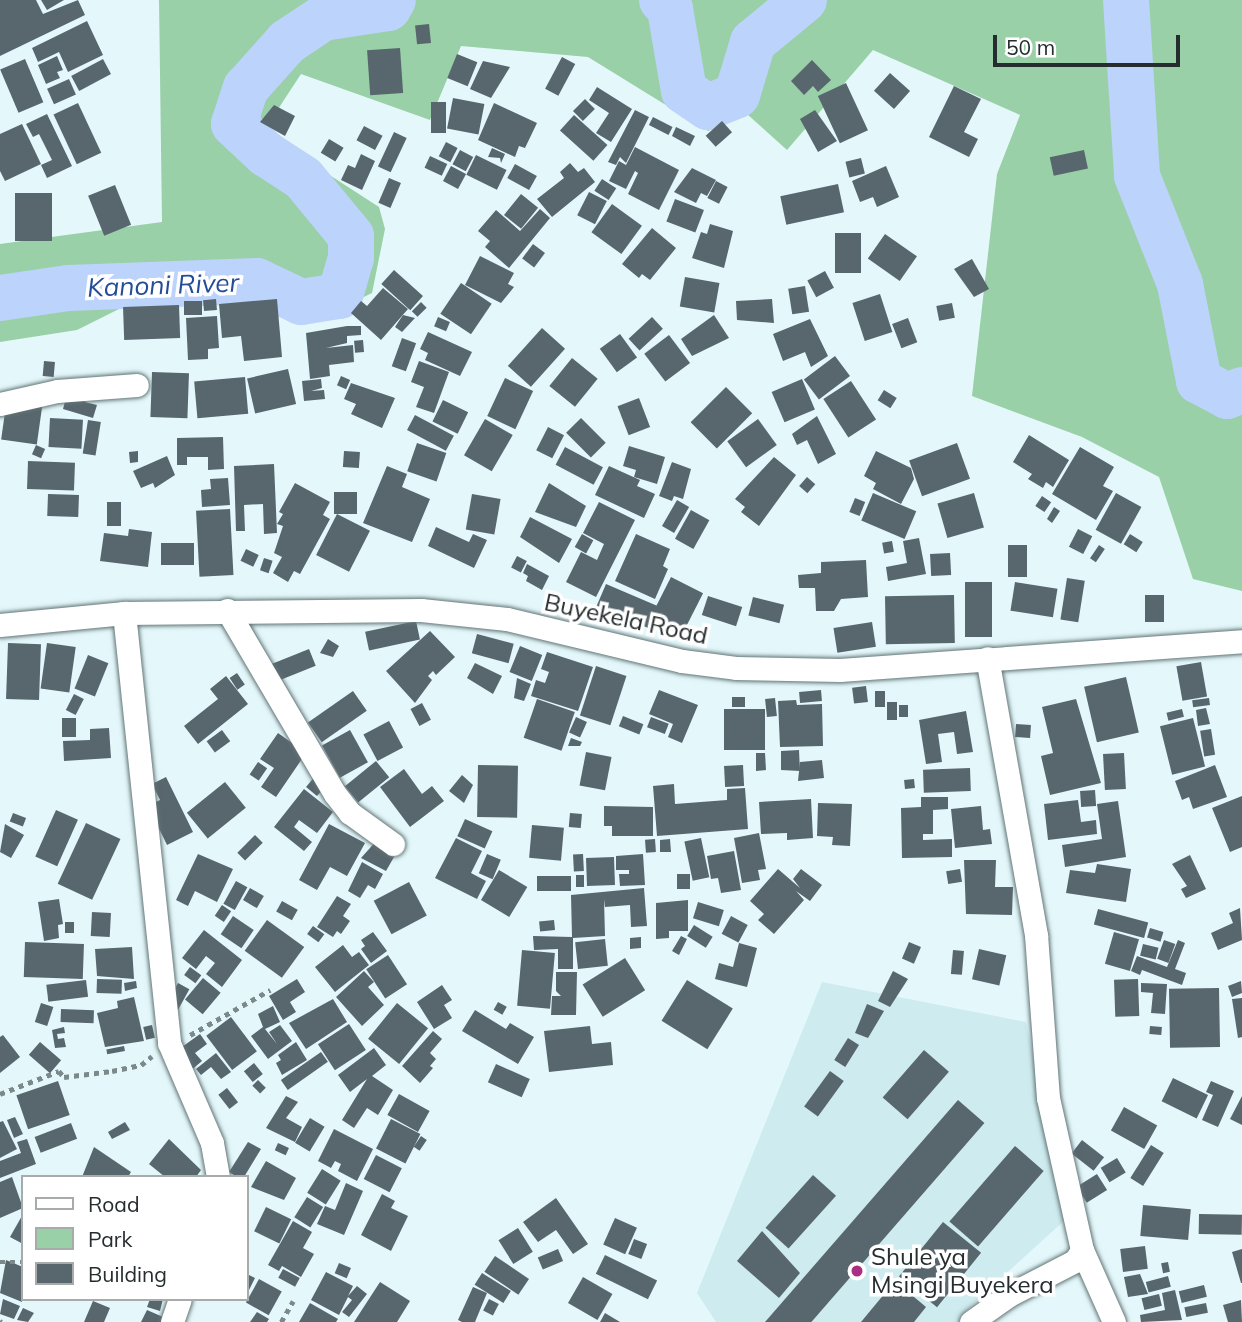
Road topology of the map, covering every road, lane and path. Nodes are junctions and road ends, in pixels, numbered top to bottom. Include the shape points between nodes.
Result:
1 (137, 385) dead end
2 (0, 404) edge
3 (227, 610) junction
4 (124, 613) junction
5 (0, 625) edge
6 (1242, 641) edge
7 (987, 658) junction
8 (393, 844) dead end
9 (270, 990) dead end
10 (169, 1043) junction
11 (0, 1094) edge
12 (218, 1175) edge
13 (1082, 1250) junction
14 (0, 1262) edge
15 (21, 1262) edge
16 (179, 1301) edge
17 (293, 1301) dead end
18 (172, 1322) edge
19 (281, 1322) edge
20 (971, 1322) edge
21 (1114, 1322) edge

1 - 2 street via 57,391
3 - 4 street, Buyekela Road
3 - 7 street, Buyekela Road via 446,612 507,620 682,661 736,668 841,670
3 - 8 street via 335,794 350,813
4 - 5 street, Buyekela Road
4 - 10 street
6 - 7 street, Buyekela Road
7 - 13 street via 1036,935 1048,1098
9 - 10 path
10 - 11 path via 141,1065 64,1077 59,1071
10 - 12 street via 212,1143
13 - 20 street via 1075,1261 1009,1295
13 - 21 street
14 - 15 path
16 - 18 street
17 - 19 path

